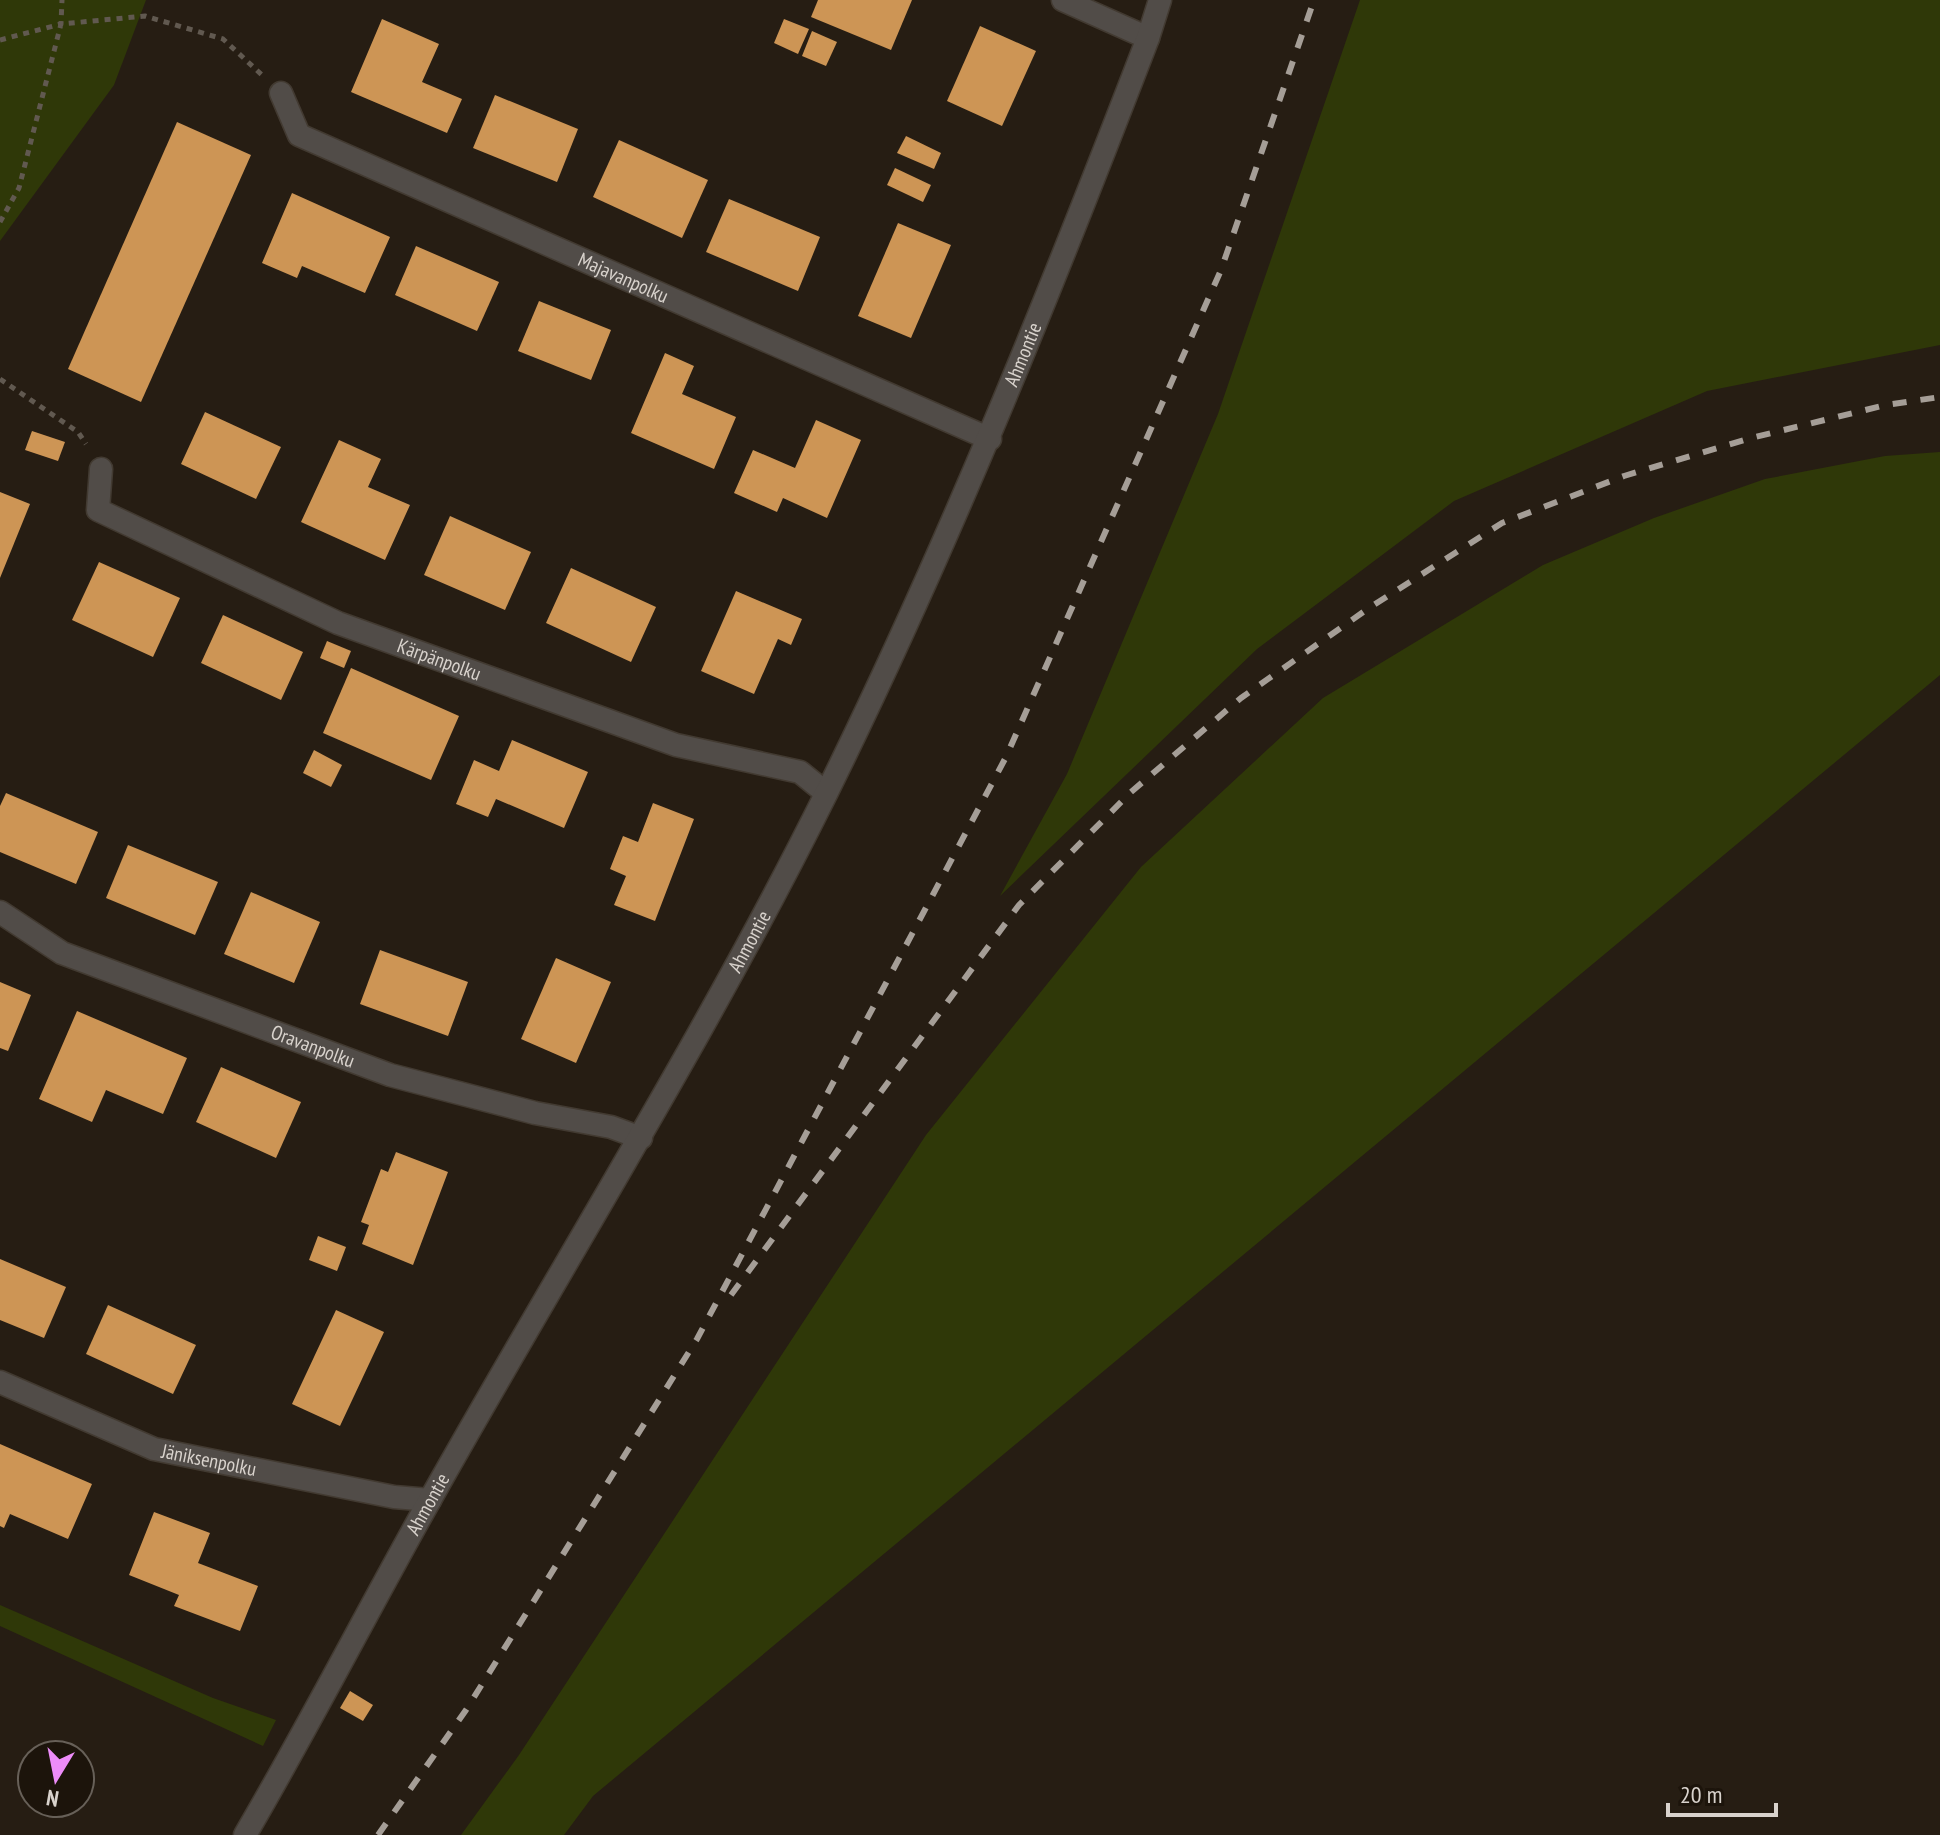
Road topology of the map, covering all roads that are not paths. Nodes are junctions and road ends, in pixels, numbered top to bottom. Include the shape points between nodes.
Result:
1 (1063, 0) edge
2 (1160, 0) edge
3 (1148, 38) junction
4 (281, 93) road end
5 (990, 439) junction
6 (101, 469) road end
7 (826, 793) junction
8 (0, 912) edge
9 (641, 1138) junction
10 (0, 1382) edge
11 (430, 1500) junction
12 (245, 1835) edge

1 - 3 street
2 - 3 street, Ahmontie
3 - 5 street, Ahmontie
4 - 5 street, Majavanpolku via 299,135
5 - 7 street, Ahmontie
6 - 7 street, Kärpänpolku via 98,510 338,623 676,745 800,772
7 - 9 street, Ahmontie
8 - 9 street, Oravanpolku via 62,953 390,1075
9 - 11 street, Ahmontie
10 - 11 street, Jäniksenpolku via 154,1449
11 - 12 street, Ahmontie

